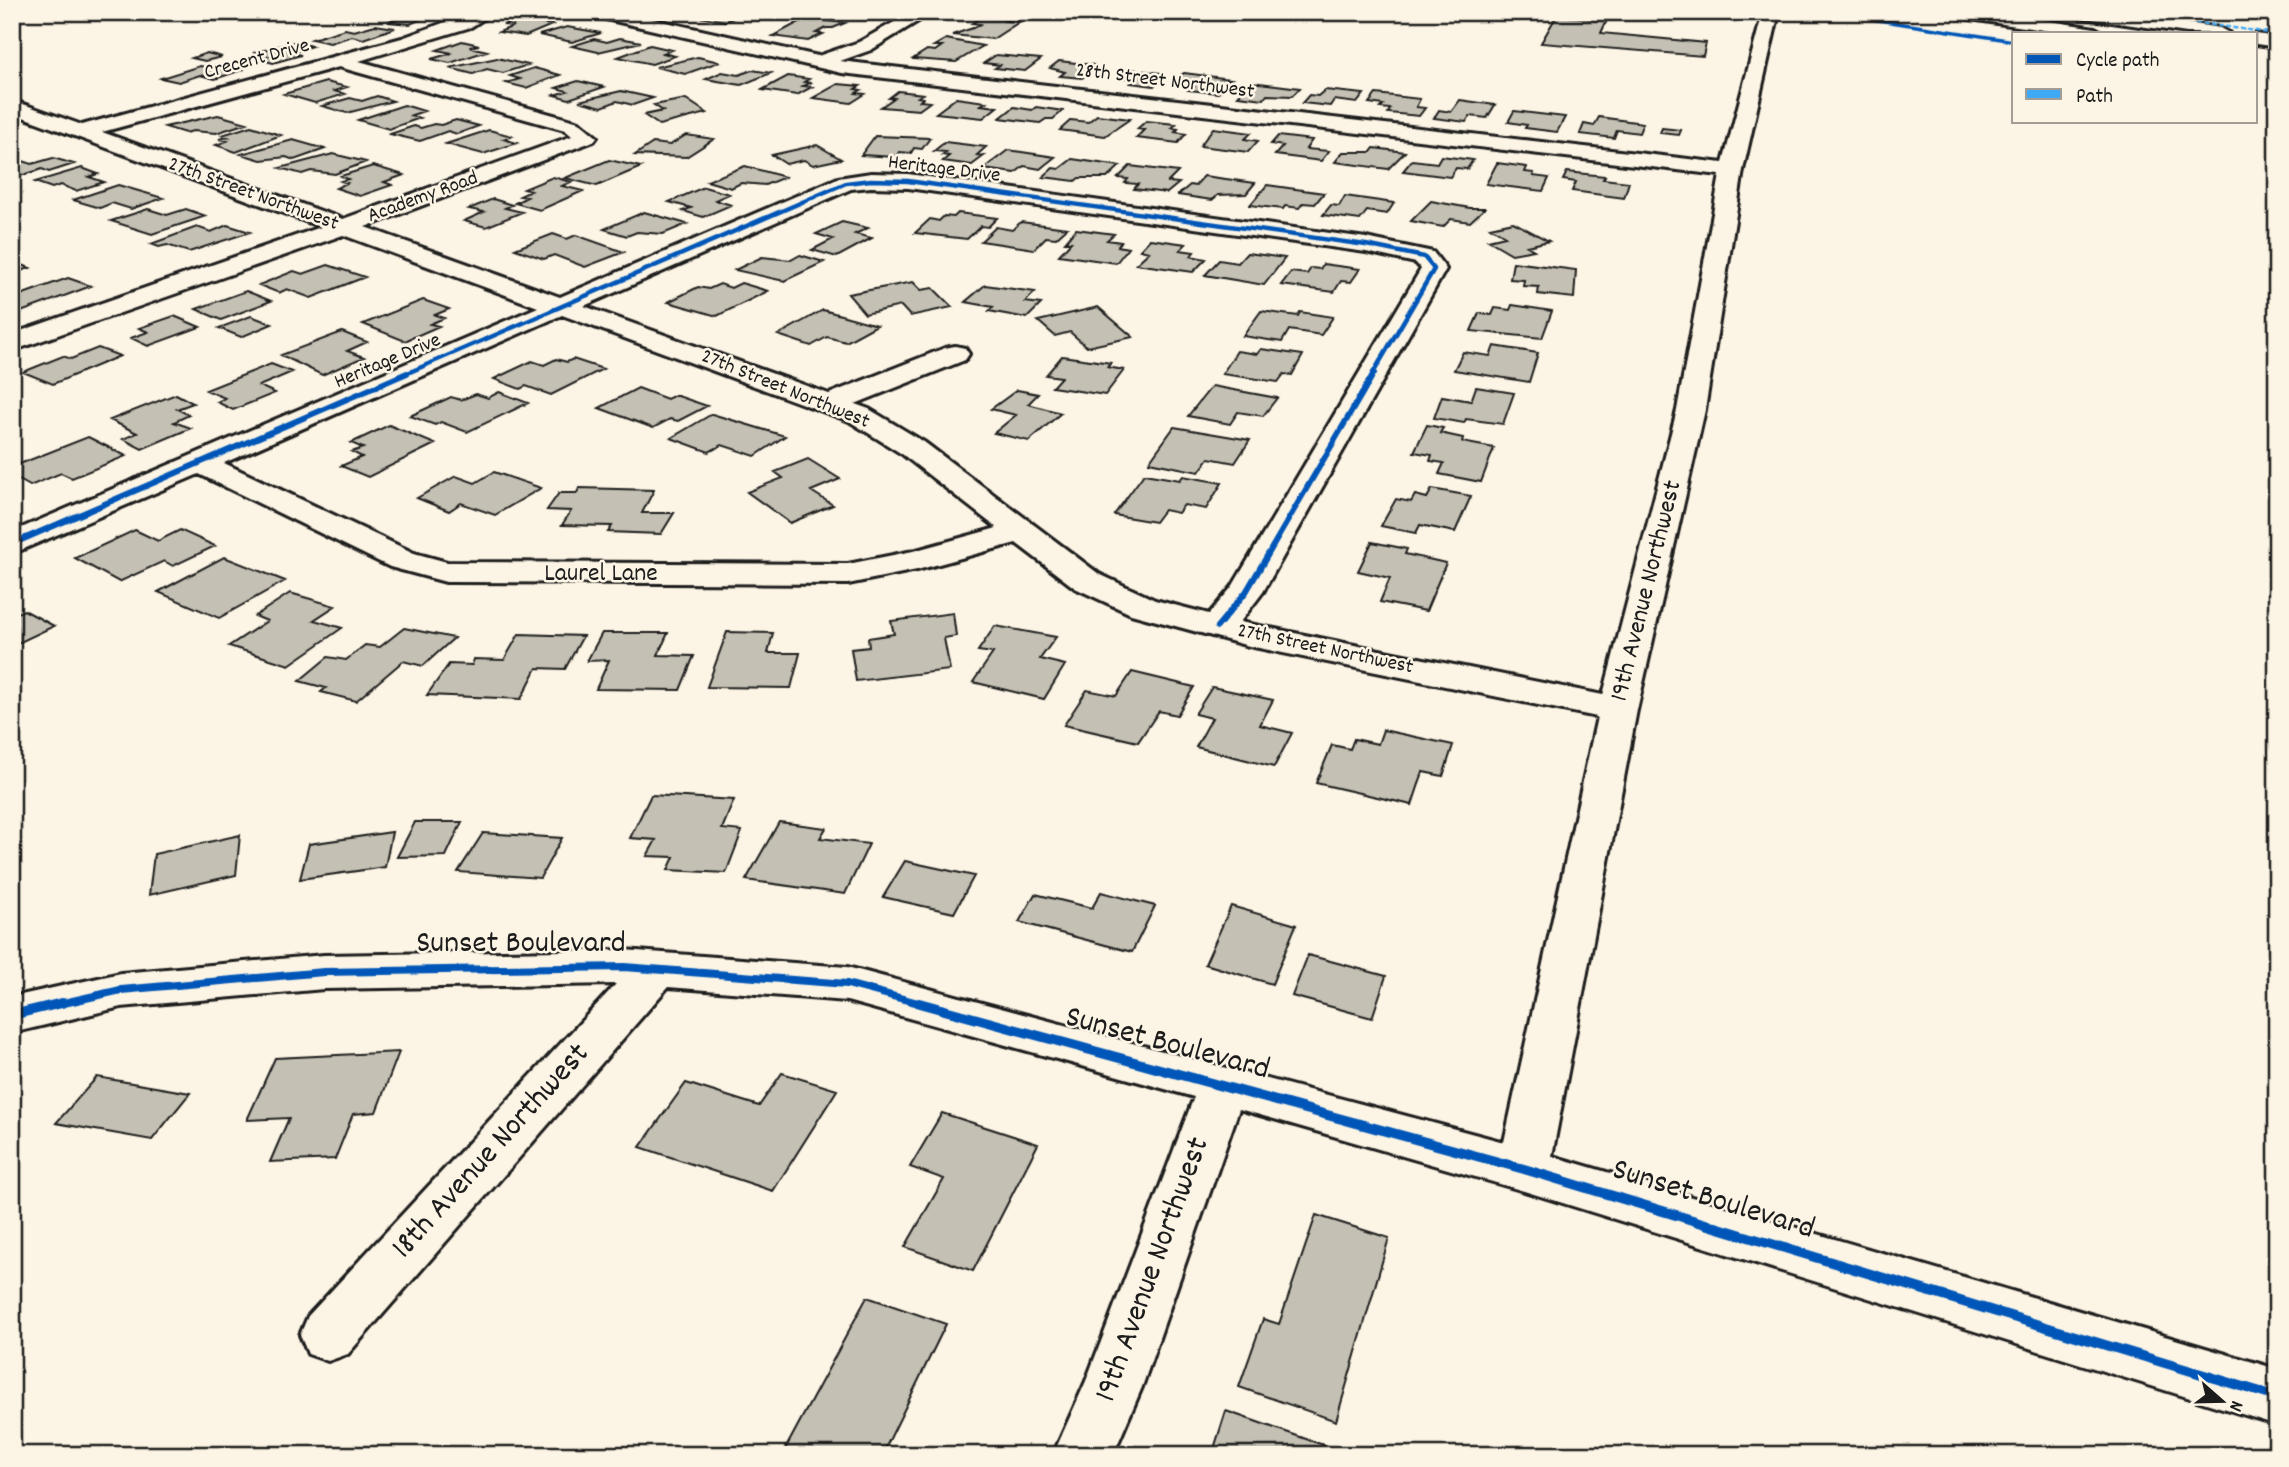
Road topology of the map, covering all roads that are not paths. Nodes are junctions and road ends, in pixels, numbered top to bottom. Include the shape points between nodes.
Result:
1 (486, 12) edge
2 (597, 12) edge
3 (643, 12) edge
4 (925, 12) edge
5 (1771, 12) edge
6 (1957, 12) edge
7 (2078, 12) edge
8 (621, 18) junction
9 (2088, 32) edge
10 (2213, 32) edge
11 (2258, 39) edge
12 (2277, 42) edge
13 (339, 61) junction
14 (818, 62) junction
15 (12, 106) edge
16 (79, 132) junction
17 (1732, 170) junction
18 (342, 227) junction
19 (561, 306) junction
20 (12, 343) edge
21 (955, 354) dead end
22 (830, 404) junction
23 (199, 463) junction
24 (1022, 531) junction
25 (12, 544) edge
26 (1217, 627) junction
27 (1618, 710) junction
28 (656, 970) junction
29 (12, 1015) edge
30 (1223, 1085) junction
31 (1524, 1169) junction
32 (328, 1335) dead end
33 (2277, 1397) edge
34 (1083, 1455) edge

1 - 13 main road, Crecent Drive via 465,23
2 - 8 main road, 28th Street Northwest
3 - 8 main road
4 - 14 main road via 865,46
5 - 17 main road, 19th Avenue Northwest
6 - 9 main road
7 - 10 main road
8 - 14 main road, 28th Street Northwest
11 - 12 main road
13 - 16 main road, Crecent Drive
13 - 18 main road, Academy Road via 572,126 587,137
14 - 17 main road, 28th Street Northwest
15 - 16 main road, 27th Street Northwest
16 - 18 main road, 27th Street Northwest
17 - 27 main road, 19th Avenue Northwest via 1691,410
18 - 19 main road, 27th Street Northwest
18 - 20 main road, Academy Road
19 - 22 main road, 27th Street Northwest
19 - 23 main road, Heritage Drive
19 - 26 main road, Heritage Drive via 846,183 871,180 908,181 1366,244 1424,257 1434,269 1246,592
21 - 22 main road
22 - 24 main road, 27th Street Northwest via 859,415 913,448
23 - 24 main road, Laurel Lane via 402,560 446,572 848,574
23 - 25 main road, Heritage Drive
24 - 26 main road, 27th Street Northwest via 1087,581 1143,607
26 - 27 main road, 27th Street Northwest
27 - 31 main road, 19th Avenue Northwest
28 - 29 main road, Sunset Boulevard via 324,972 121,990
28 - 30 main road, Sunset Boulevard via 847,984
28 - 32 main road, 18th Avenue Northwest
30 - 31 main road, Sunset Boulevard
30 - 34 main road, 19th Avenue Northwest via 1113,1387
31 - 33 main road, Sunset Boulevard

